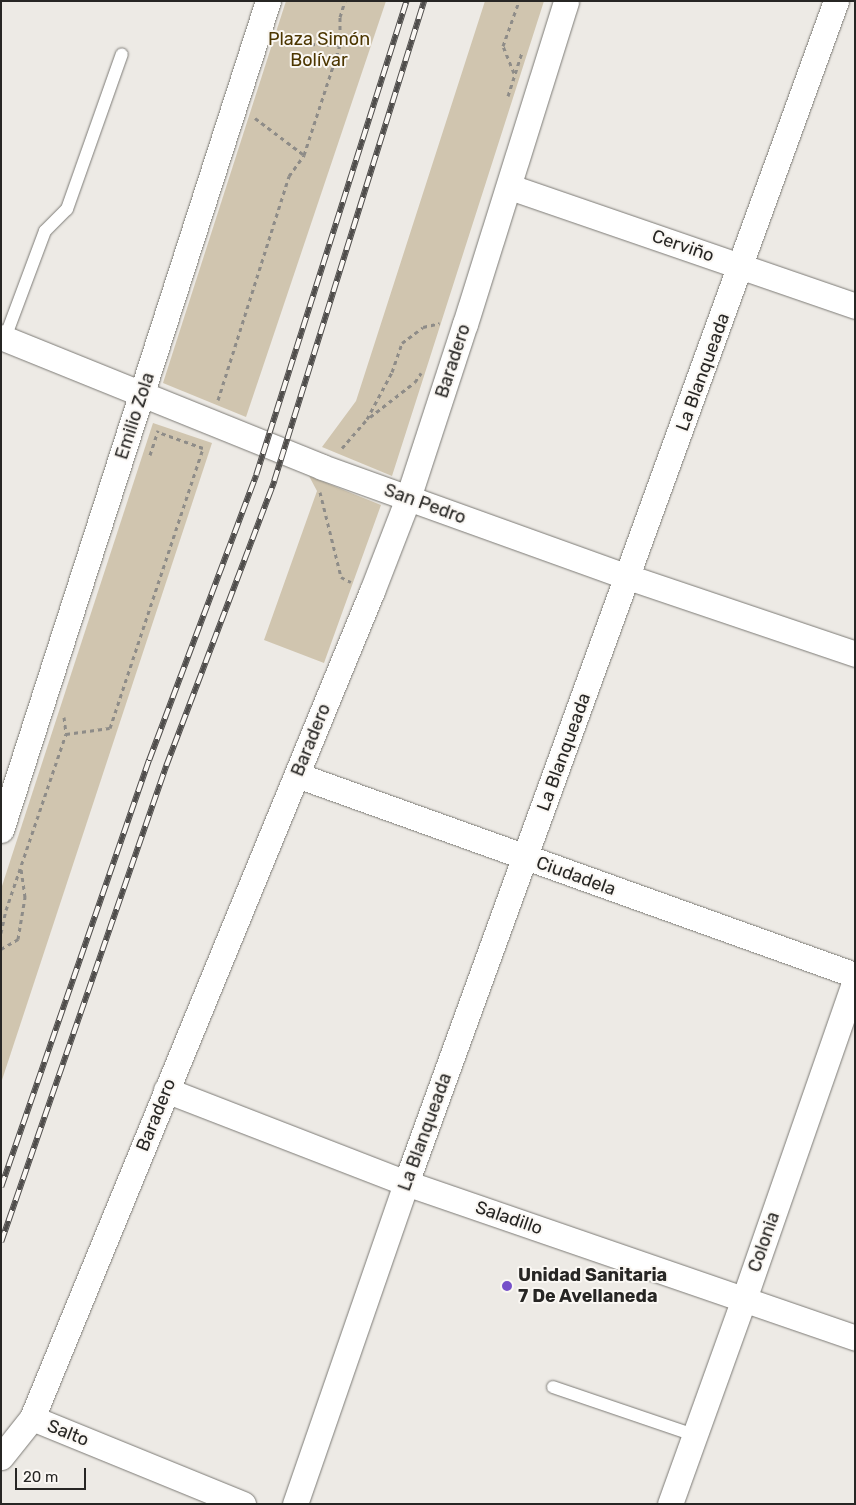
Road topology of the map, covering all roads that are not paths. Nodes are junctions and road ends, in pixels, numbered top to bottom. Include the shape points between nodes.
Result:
1 (268, 1) edge
2 (566, 1) edge
3 (836, 1) edge
4 (122, 54) dead end
5 (510, 187) junction
6 (742, 266) junction
7 (855, 306) edge
8 (3, 337) edge
9 (142, 393) junction
10 (408, 498) junction
11 (628, 577) junction
12 (855, 654) edge
13 (297, 775) junction
14 (1, 830) edge
15 (526, 858) junction
16 (855, 975) edge
17 (855, 980) edge
18 (166, 1090) junction
19 (406, 1183) junction
20 (744, 1299) junction
21 (855, 1338) edge
22 (553, 1387) dead end
23 (32, 1418) junction
24 (694, 1436) junction
25 (1, 1457) edge
26 (243, 1504) edge
27 (294, 1504) edge
28 (670, 1504) edge

1 - 9 street, Emilio Zola
2 - 5 street, Baradero
3 - 6 street, La Blanqueada
4 - 8 lane via 68,209 45,231
5 - 6 street, Cerviño
5 - 10 street, Baradero
6 - 7 street, Cerviño
6 - 11 street, La Blanqueada
8 - 9 street, San Pedro
9 - 10 street, San Pedro via 322,467
9 - 14 street, Emilio Zola
10 - 11 street, San Pedro
10 - 13 street, Baradero
11 - 12 street, San Pedro
11 - 15 street, La Blanqueada
13 - 15 street, Ciudadela
13 - 18 street, Baradero
15 - 16 street, Ciudadela
15 - 19 street, La Blanqueada
17 - 20 street, Colonia
18 - 19 street, Saladillo
18 - 23 street, Baradero
19 - 20 street, Saladillo
19 - 27 street, La Blanqueada
20 - 21 street, Saladillo
20 - 24 street, Colonia
22 - 24 lane
23 - 25 street, Baradero
23 - 26 street, Salto
24 - 28 street, Colonia

